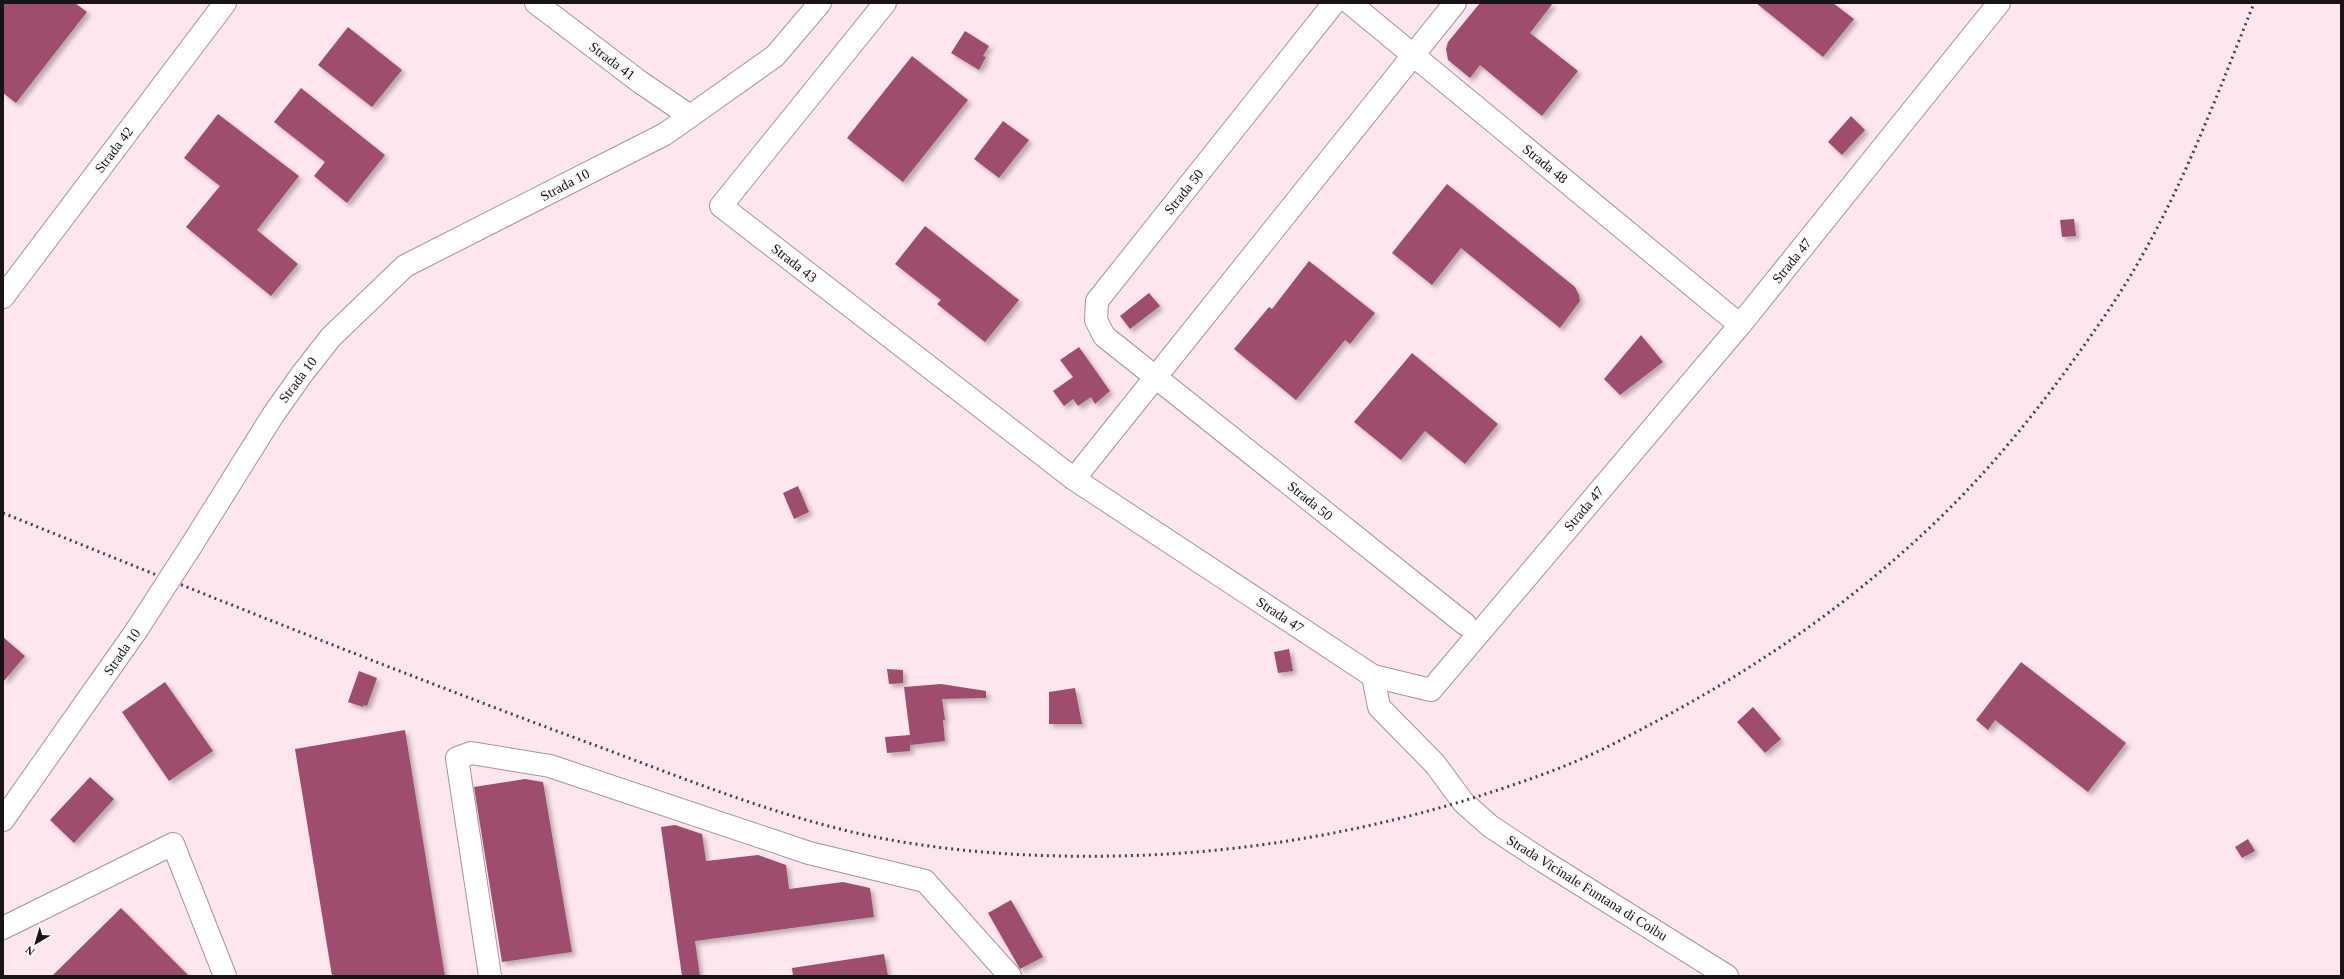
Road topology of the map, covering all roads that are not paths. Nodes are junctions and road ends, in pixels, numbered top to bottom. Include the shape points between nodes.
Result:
1 (225, 3) edge
2 (536, 3) edge
3 (804, 3) edge
4 (820, 3) edge
5 (886, 3) edge
6 (1334, 3) edge
7 (1350, 3) edge
8 (1455, 3) edge
9 (1999, 3) edge
10 (1412, 56) junction
11 (732, 87) junction
12 (690, 116) junction
13 (3, 297) edge
14 (1740, 325) junction
15 (1155, 377) junction
16 (1074, 479) junction
17 (1466, 624) dead end
18 (1373, 676) junction
19 (3, 820) edge
20 (3, 928) edge
21 (225, 976) edge
22 (490, 976) edge
23 (1010, 976) edge
24 (1727, 976) edge

1 - 13 street, Strada 42
2 - 12 street, Strada 41 via 640,82
3 - 11 street, Strada 10
4 - 11 street, Strada 10 via 775,56
5 - 16 street, Strada 43 via 721,206
6 - 15 street, Strada 50 via 1097,301 1096,320 1104,336
7 - 10 street, Strada 48
8 - 10 street
9 - 14 street, Strada 47
10 - 14 street, Strada 48
10 - 15 street
11 - 12 street, Strada 10
12 - 19 street, Strada 10, bridge via 651,141 406,266 331,337 272,415 136,631
14 - 18 street, Strada 47 via 1431,690
15 - 16 street
15 - 17 street, Strada 50
16 - 18 street, Strada 47
18 - 24 street, Strada Vicinale Funtana di Coibu via 1379,707 1436,764 1463,802 1490,826
20 - 21 street via 173,844
22 - 23 street via 457,758 471,753 550,766 809,853 925,881

